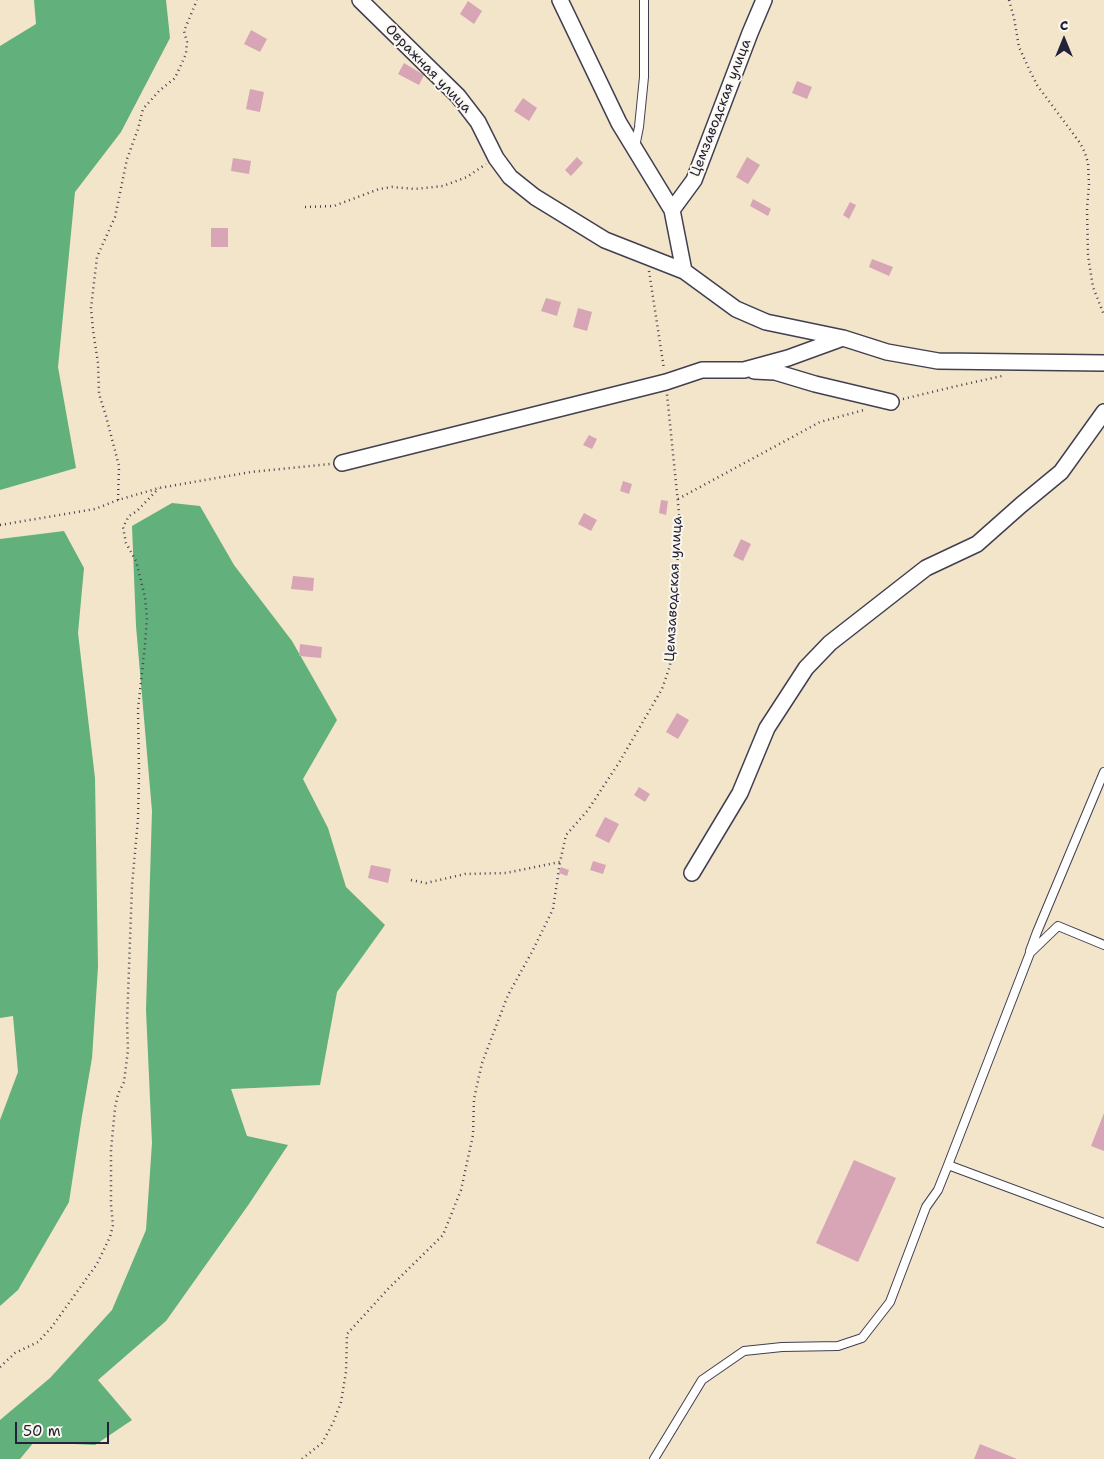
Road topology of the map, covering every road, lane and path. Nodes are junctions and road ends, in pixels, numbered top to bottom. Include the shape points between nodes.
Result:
1 (197, 0) edge
2 (360, 0) edge
3 (560, 0) edge
4 (644, 0) edge
5 (764, 0) edge
6 (1009, 0) edge
7 (635, 150) junction
8 (496, 158) junction
9 (305, 207) dead end
10 (672, 210) junction
11 (647, 257) junction
12 (684, 271) junction
13 (1104, 315) edge
14 (843, 338) junction
15 (1104, 363) edge
16 (744, 370) junction
17 (1010, 374) dead end
18 (666, 382) junction
19 (891, 402) joint
20 (864, 410) dead end
21 (1104, 412) edge
22 (342, 463) joint
23 (159, 488) junction
24 (677, 499) junction
25 (118, 500) junction
26 (0, 525) edge
27 (1104, 772) edge
28 (560, 862) junction
29 (692, 873) dead end
30 (411, 880) dead end
31 (1104, 945) edge
32 (1030, 953) junction
33 (948, 1165) junction
34 (1104, 1223) edge
35 (0, 1367) edge
36 (302, 1459) edge
37 (654, 1459) edge

1 - 25 path via 184,31 186,54 175,78 143,109 127,159 115,218 97,257 91,308 92,330 99,394 120,466
2 - 8 street, Овражная улица via 458,96 478,122
3 - 7 street via 618,123
4 - 7 lane via 644,77
5 - 10 street, Цемзаводская улица via 694,180
6 - 13 path via 1019,47 1028,69 1085,153 1089,185 1088,256 1093,288
7 - 10 street
8 - 9 path via 467,177 443,186 392,187 334,206
8 - 11 street, Овражная улица via 510,177 535,197 605,240
10 - 12 street
11 - 12 street, Овражная улица
11 - 18 path, Цемзаводская улица
12 - 14 street, Овражная улица via 736,309 766,322
14 - 15 street, Овражная улица via 887,352 938,361
14 - 16 street
16 - 18 street via 702,370
16 - 19 street via 775,372
17 - 19 path
18 - 22 street
18 - 24 path, Цемзаводская улица
20 - 24 path via 820,422
21 - 29 street via 1061,472 978,544 926,568 830,643 806,668 768,728 740,793
22 - 23 path via 251,472
23 - 25 path
23 - 35 path via 129,516 123,526 126,543 136,561 147,618 138,710 138,819 132,886 128,1050 124,1082 115,1108 111,1150 113,1225 97,1264 51,1328 38,1342 15,1353
24 - 28 path, Цемзаводская улица via 680,523 670,666 662,689 620,761 588,810 566,834
25 - 26 path via 95,509
27 - 32 lane
28 - 30 path via 506,873 465,874 426,883
28 - 36 path, Цемзаводская улица via 554,909 508,995 482,1063 463,1182 443,1235 347,1334 341,1402 322,1443
31 - 32 lane via 1058,926
32 - 33 lane
33 - 34 lane
33 - 37 lane via 926,1208 890,1302 862,1338 838,1346 744,1351 702,1380

